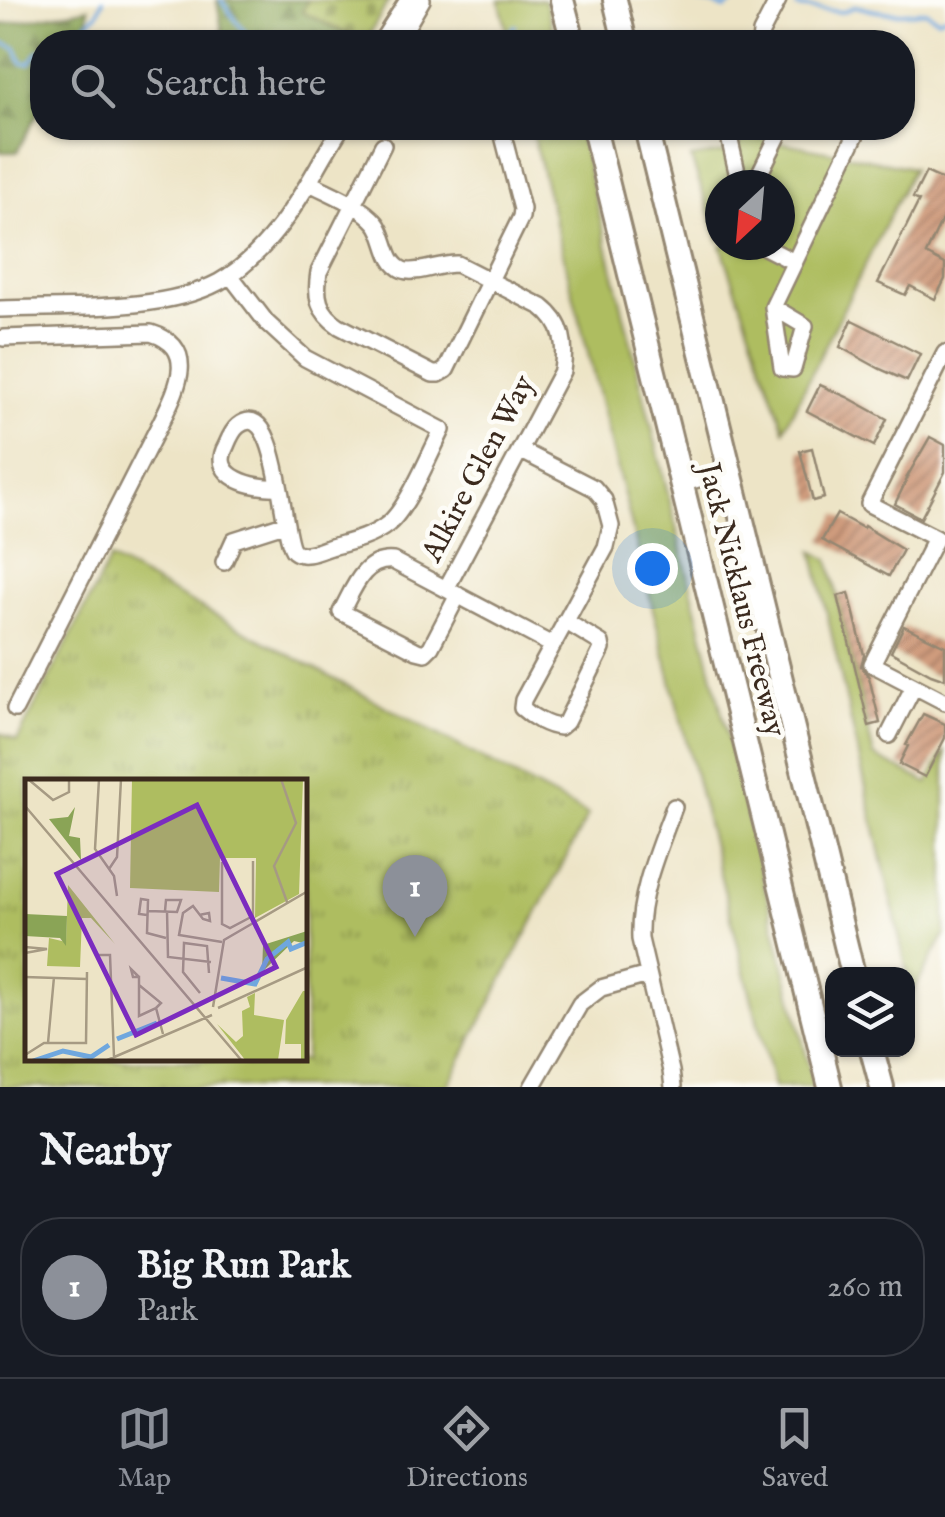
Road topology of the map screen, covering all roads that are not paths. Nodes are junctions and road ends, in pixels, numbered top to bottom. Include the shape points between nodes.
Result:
1 (408, 0) edge
2 (422, 0) edge
3 (562, 0) edge
4 (615, 0) edge
5 (778, 0) edge
6 (389, 30) edge
7 (404, 30) edge
8 (570, 30) edge
9 (622, 30) edge
10 (763, 30) edge
11 (333, 140) edge
12 (504, 140) edge
13 (597, 140) edge
14 (649, 140) edge
15 (730, 140) edge
16 (776, 140) edge
17 (853, 140) edge
18 (384, 145) dead end
19 (737, 170) edge
20 (761, 170) edge
21 (310, 183) junction
22 (352, 206) junction
23 (790, 260) edge
24 (794, 262) junction
25 (230, 276) junction
26 (491, 280) junction
27 (773, 307) dead end
28 (2, 309) edge
29 (2, 339) edge
30 (945, 353) edge
31 (520, 450) junction
32 (729, 470) junction
33 (681, 484) junction
34 (279, 486) junction
35 (284, 524) junction
36 (940, 536) edge
37 (224, 562) dead end
38 (452, 592) junction
39 (565, 621) junction
40 (552, 644) junction
41 (914, 686) junction
42 (945, 702) edge
43 (15, 709) dead end
44 (889, 735) dead end
45 (674, 807) dead end
46 (852, 967) edge
47 (648, 975) junction
48 (874, 1057) edge
49 (532, 1087) edge
50 (673, 1087) edge
51 (830, 1087) edge
52 (882, 1087) edge

1 - 6 street
2 - 7 street
3 - 8 highway
4 - 9 highway
5 - 10 street
11 - 21 street
12 - 26 street via 522,217
13 - 33 highway, Jack Nicklaus Freeway
14 - 32 highway, Jack Nicklaus Freeway
15 - 19 street
16 - 20 street
17 - 24 street
18 - 22 street
21 - 22 street, Alkire Glen Way
21 - 25 street via 274,234
22 - 26 street, Alkire Glen Way via 378,226 403,270 457,264
22 - 26 street via 320,272 326,317 433,374 446,370
23 - 24 street
24 - 27 street
25 - 28 street via 172,298
25 - 35 street via 305,358 442,430 390,523 308,554 293,550
26 - 31 street, Alkire Glen Way via 552,315 564,339 562,371
28 - 29 street
29 - 43 street via 151,332 174,348 181,373
30 - 36 street via 869,504
31 - 38 street, Alkire Glen Way
31 - 39 street via 594,488 609,512 606,547
32 - 33 street
32 - 46 highway, Jack Nicklaus Freeway
33 - 51 highway, Jack Nicklaus Freeway
34 - 34 street via 262,488 223,468 222,452 238,425 262,429
34 - 35 street
35 - 37 street via 234,540
36 - 41 street via 872,664
38 - 38 street, Alkire Glen Way via 424,653 342,612 363,572 384,560
38 - 40 street
39 - 40 street
39 - 40 street via 602,649 560,727 522,708
41 - 42 street
41 - 44 street
45 - 47 street via 643,902 640,939
47 - 49 street via 601,988 580,1004
47 - 50 street
48 - 52 highway

